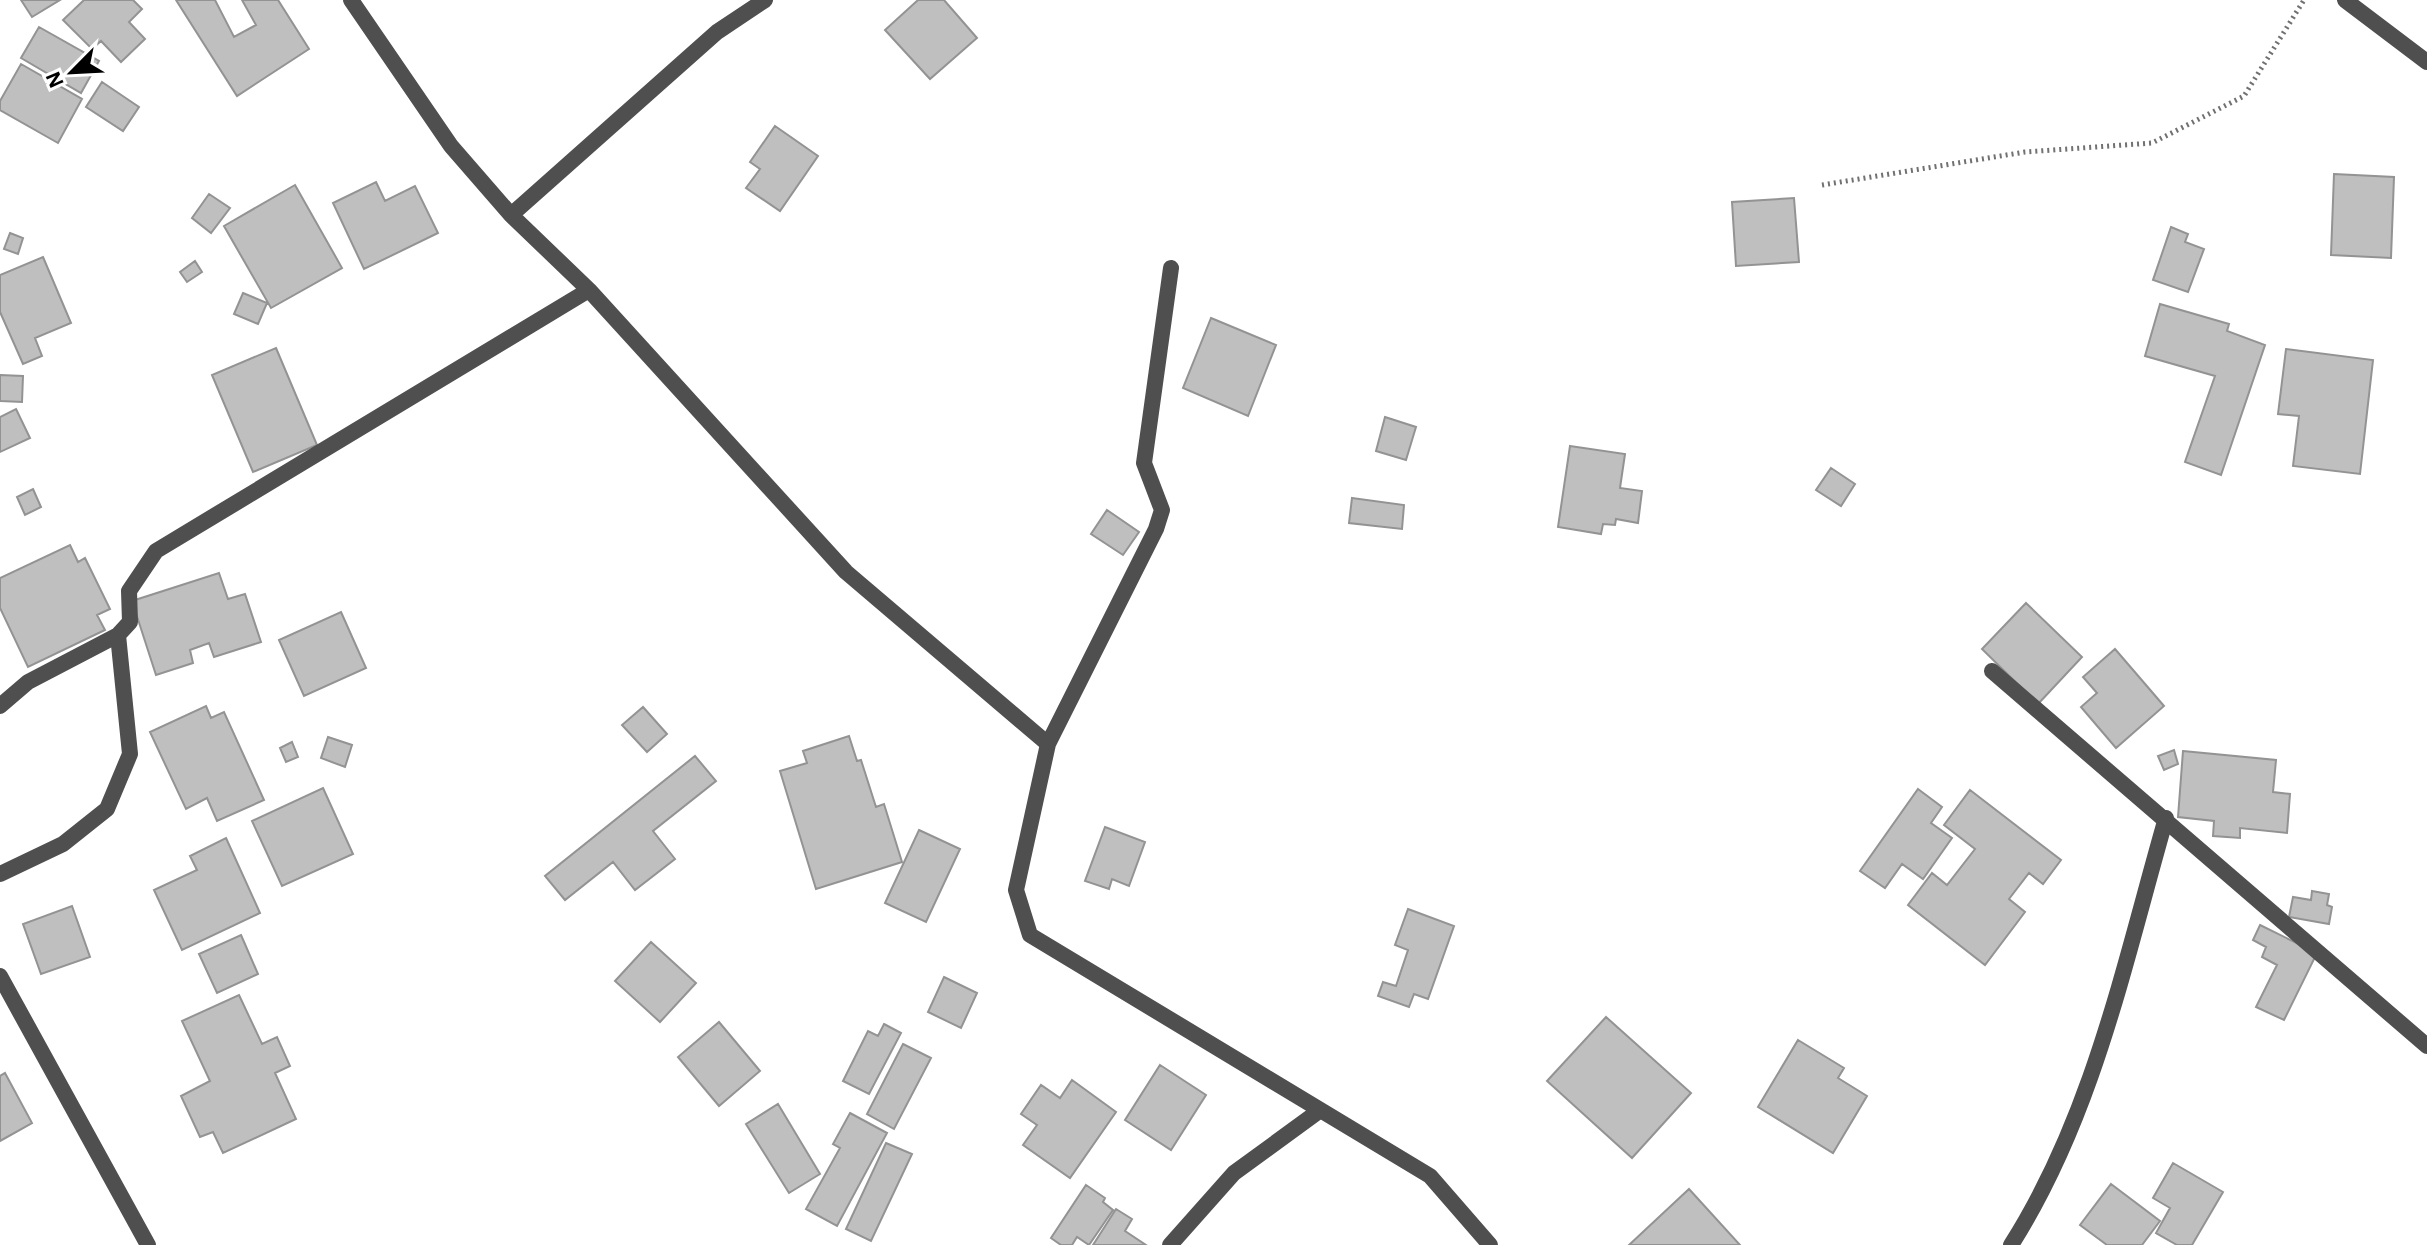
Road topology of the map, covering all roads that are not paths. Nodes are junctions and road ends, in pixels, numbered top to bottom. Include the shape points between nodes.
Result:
1 (351, 0) edge
2 (765, 0) edge
3 (2345, 0) edge
4 (2427, 62) edge
5 (511, 215) junction
6 (1171, 268) dead end
7 (589, 290) junction
8 (118, 635) junction
9 (1992, 671) dead end
10 (0, 706) edge
11 (1048, 744) junction
12 (2166, 818) junction
13 (0, 874) edge
14 (0, 976) edge
15 (2427, 1046) edge
16 (1319, 1111) junction
17 (148, 1245) edge
18 (1170, 1245) edge
19 (1490, 1245) edge
20 (2011, 1245) edge

1 - 5 street via 451,146
2 - 5 street via 717,32
3 - 4 street
5 - 7 street
6 - 11 street via 1144,463 1162,510
7 - 8 street via 156,551 129,591 130,622
7 - 11 street via 846,572
8 - 10 street via 28,682
8 - 13 street via 130,754 107,809 63,844
9 - 12 street
11 - 16 street via 1016,890 1030,935
12 - 15 street
12 - 20 street via 2086,1097 2033,1211
14 - 17 street
16 - 18 street via 1234,1173
16 - 19 street via 1430,1176

